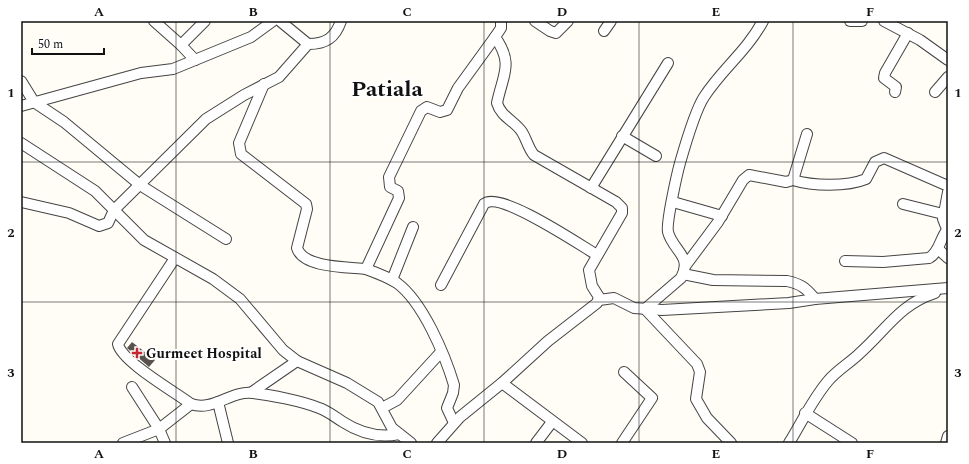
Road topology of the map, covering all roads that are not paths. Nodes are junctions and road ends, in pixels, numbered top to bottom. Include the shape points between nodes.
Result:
1 (154, 21) edge
2 (205, 21) edge
3 (273, 21) edge
4 (280, 21) edge
5 (341, 21) edge
6 (501, 21) edge
7 (535, 21) edge
8 (568, 21) edge
9 (611, 21) edge
10 (763, 21) edge
11 (850, 21) edge
12 (862, 21) edge
13 (884, 21) edge
14 (604, 32) dead end
15 (908, 33) junction
16 (495, 37) junction
17 (308, 44) junction
18 (181, 45) junction
19 (195, 60) junction
20 (948, 60) edge
21 (668, 63) dead end
22 (948, 77) edge
23 (21, 81) edge
24 (264, 84) junction
25 (895, 92) dead end
26 (935, 92) dead end
27 (34, 102) junction
28 (21, 106) edge
29 (807, 134) dead end
30 (622, 136) junction
31 (21, 143) edge
32 (656, 156) dead end
33 (793, 180) junction
34 (140, 185) junction
35 (948, 186) edge
36 (591, 188) junction
37 (948, 192) edge
38 (21, 202) edge
39 (673, 202) junction
40 (903, 204) dead end
41 (114, 210) junction
42 (944, 214) junction
43 (722, 216) junction
44 (413, 227) dead end
45 (948, 229) edge
46 (226, 239) dead end
47 (938, 249) junction
48 (597, 255) junction
49 (175, 258) junction
50 (948, 258) edge
51 (845, 261) dead end
52 (366, 269) junction
53 (684, 270) junction
54 (392, 280) junction
55 (441, 285) dead end
56 (948, 288) edge
57 (815, 299) junction
58 (599, 300) junction
59 (645, 309) junction
60 (441, 352) junction
61 (296, 361) junction
62 (624, 372) dead end
63 (502, 383) junction
64 (132, 387) dead end
65 (252, 392) junction
66 (218, 402) junction
67 (191, 404) junction
68 (382, 408) junction
69 (805, 413) junction
70 (552, 422) junction
71 (454, 423) junction
72 (159, 429) junction
73 (399, 434) junction
74 (948, 436) edge
75 (123, 443) edge
76 (165, 443) edge
77 (228, 443) edge
78 (411, 443) edge
79 (437, 443) edge
80 (536, 443) edge
81 (582, 443) edge
82 (622, 443) edge
83 (731, 443) edge
84 (789, 443) edge
85 (852, 443) edge
86 (946, 443) edge

1 - 18 street
2 - 18 street
3 - 19 street via 251,37
4 - 17 street
5 - 17 street via 337,31 328,41
6 - 16 street
7 - 8 street via 556,33
9 - 14 street
10 - 39 street via 748,46 702,100 680,163
11 - 12 street
13 - 15 street
15 - 20 street
15 - 25 street via 885,73 884,78 896,87
16 - 36 street via 502,47 507,65 497,103 499,109 523,133 529,150 534,155
16 - 52 street via 458,88 447,110 440,112 427,107 421,111 389,177 390,187 398,191 399,198
17 - 24 street via 279,77
18 - 19 street
19 - 27 street via 173,69 141,73
21 - 30 street
22 - 26 street
23 - 27 street
24 - 34 street via 206,119
24 - 52 street via 239,143 241,154 306,204 297,248 301,255 321,264
27 - 28 street
27 - 34 street via 64,122
29 - 33 street
30 - 32 street
30 - 36 street
31 - 41 street via 94,191
33 - 35 street via 821,184 856,182 866,179 875,162 884,158
33 - 43 street via 786,182 749,175 742,180
34 - 41 street
34 - 46 street
36 - 48 street via 622,208 620,218
37 - 42 street
38 - 41 street via 69,213 99,226 108,223
39 - 43 street
39 - 53 street via 668,233 683,257
40 - 42 street
41 - 49 street via 144,240
42 - 45 street via 944,222
43 - 53 street
44 - 54 street
45 - 47 street
47 - 50 street
47 - 51 street via 934,255 925,258 883,262
48 - 55 street via 516,208 488,201 484,204
48 - 58 street via 591,265 589,277
49 - 61 street via 213,279 240,299 283,350
49 - 67 street via 118,344 127,359
52 - 54 street
53 - 57 street via 713,280 797,283 805,287
53 - 59 street via 681,278
54 - 60 street via 416,301
56 - 57 street
56 - 69 street via 922,297 897,315 866,348 828,380
57 - 59 street via 760,305
58 - 59 street via 614,298 634,308
58 - 63 street via 548,341
59 - 83 street via 697,364 700,372 696,399 707,418
60 - 68 street via 397,400
60 - 71 street via 454,385 447,408
61 - 65 street
61 - 68 street via 347,383 372,397
62 - 82 street via 652,398
63 - 70 street
63 - 71 street
64 - 72 street
65 - 66 street
65 - 73 street via 321,408 345,424 366,433 387,436
66 - 67 street via 202,407
66 - 77 street
67 - 72 street
68 - 73 street via 387,421
69 - 84 street
69 - 85 street
70 - 80 street
70 - 81 street
71 - 79 street
72 - 75 street
72 - 76 street
73 - 78 street
74 - 86 street

